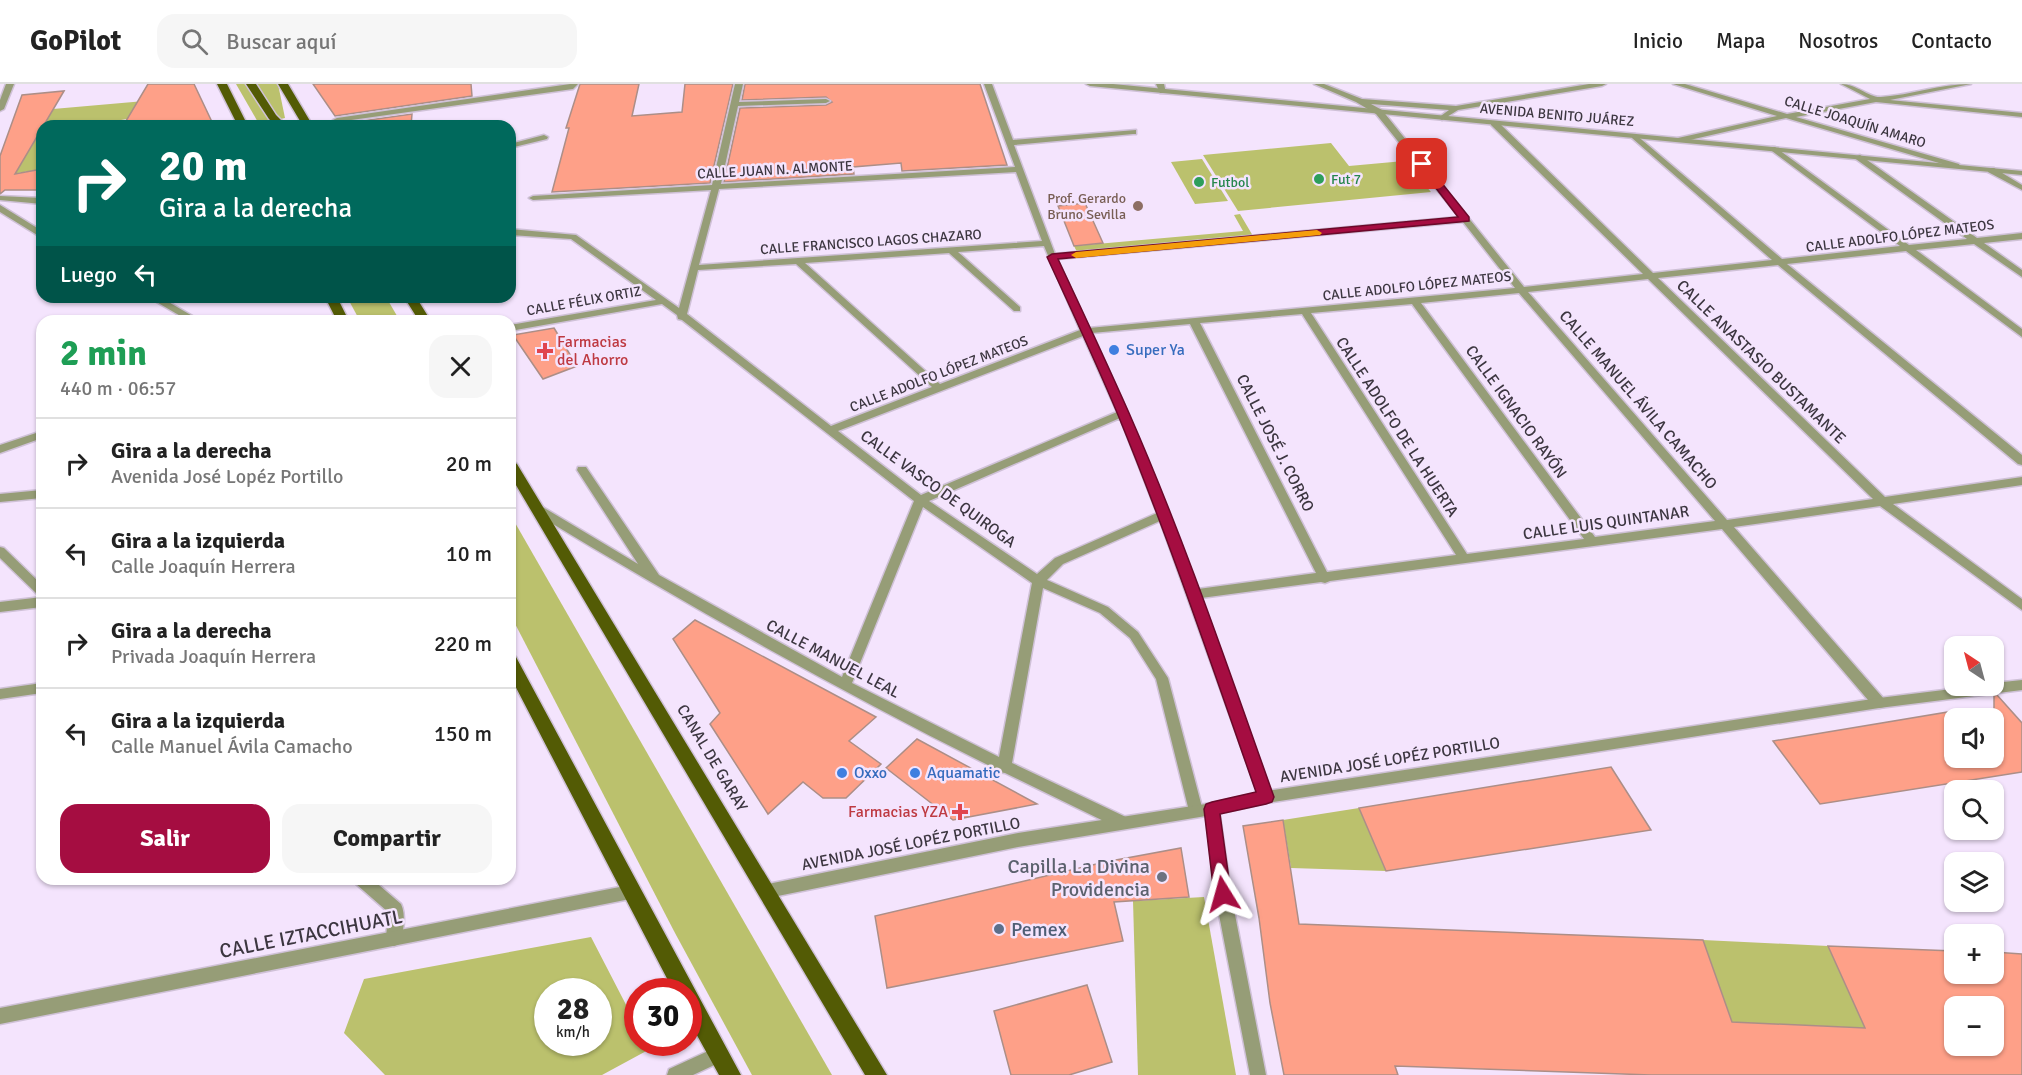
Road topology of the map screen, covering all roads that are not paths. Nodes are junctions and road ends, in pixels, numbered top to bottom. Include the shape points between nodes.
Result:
1 (10, 84) edge
2 (222, 84) edge
3 (251, 84) edge
4 (283, 84) edge
5 (739, 84) edge
6 (988, 84) edge
7 (1090, 84) edge
8 (1318, 84) edge
9 (1602, 84) edge
10 (1677, 84) edge
11 (1845, 84) edge
12 (1967, 84) edge
13 (573, 86) edge
14 (1162, 88) edge
15 (1359, 100) junction
16 (826, 101) dead end
17 (1878, 101) junction
18 (734, 104) junction
19 (1456, 108) junction
20 (0, 109) edge
21 (1379, 112) junction
22 (2022, 115) edge
23 (1787, 116) junction
24 (1442, 118) junction
25 (240, 120) edge
26 (275, 120) edge
27 (304, 120) edge
28 (338, 120) dead end
29 (1494, 123) junction
30 (1132, 132) dead end
31 (1635, 136) junction
32 (544, 137) dead end
33 (1681, 140) junction
34 (1010, 143) junction
35 (516, 144) edge
36 (1775, 149) junction
37 (1857, 157) junction
38 (1956, 166) junction
39 (1020, 169) junction
40 (1991, 170) junction
41 (2022, 173) edge
42 (716, 188) junction
43 (2022, 188) edge
44 (0, 198) edge
45 (533, 198) dead end
46 (36, 201) edge
47 (0, 208) edge
48 (1465, 219) junction
49 (36, 231) edge
50 (516, 232) edge
51 (2022, 236) edge
52 (1975, 240) junction
53 (1048, 243) junction
54 (951, 249) junction
55 (1909, 250) junction
56 (1052, 257) junction
57 (798, 261) junction
58 (1781, 263) junction
59 (695, 268) junction
60 (2022, 274) edge
61 (1650, 276) junction
62 (1522, 290) junction
63 (663, 301) junction
64 (1415, 301) junction
65 (164, 303) edge
66 (1017, 309) dead end
67 (1305, 311) junction
68 (185, 315) edge
69 (681, 317) junction
70 (1194, 322) junction
71 (516, 327) edge
72 (1086, 331) junction
73 (2022, 334) edge
74 (939, 388) junction
75 (1123, 413) junction
76 (831, 430) junction
77 (36, 436) edge
78 (0, 449) edge
79 (2022, 461) edge
80 (582, 470) dead end
81 (516, 474) edge
82 (2022, 481) edge
83 (36, 495) edge
84 (0, 498) edge
85 (920, 500) junction
86 (1882, 501) junction
87 (537, 509) junction
88 (1163, 515) junction
89 (1727, 524) junction
90 (1592, 541) junction
91 (0, 551) edge
92 (1464, 559) junction
93 (1325, 579) junction
94 (1038, 581) junction
95 (656, 582) junction
96 (36, 586) edge
97 (1194, 594) junction
98 (36, 603) edge
99 (2022, 605) edge
100 (0, 607) edge
101 (516, 673) edge
102 (845, 685) junction
103 (2022, 685) edge
104 (36, 689) edge
105 (0, 694) edge
106 (1879, 703) junction
107 (1004, 768) junction
108 (1266, 797) junction
109 (1204, 810) junction
110 (1123, 823) junction
111 (368, 885) edge
112 (768, 891) junction
113 (630, 892) junction
114 (394, 939) junction
115 (677, 978) edge
116 (0, 1016) edge
117 (702, 1023) edge
118 (719, 1054) junction
119 (675, 1075) edge
120 (731, 1075) edge
121 (877, 1075) edge
122 (1258, 1075) edge

1 - 20 street
2 - 25 main road
3 - 26 main road
4 - 27 main road
5 - 18 street
6 - 34 street
7 - 14 street, AVENIDA BENITO JUÁREZ
8 - 15 street
9 - 19 street
10 - 23 street, CALLE JOAQUÍN AMARO
11 - 17 street
12 - 17 street
13 - 28 street
14 - 21 street, AVENIDA BENITO JUÁREZ
15 - 19 street
15 - 21 street
16 - 18 street
17 - 22 street
17 - 23 street
18 - 42 street
19 - 24 street
21 - 24 street, AVENIDA BENITO JUÁREZ
21 - 48 street, CALLE MANUEL ÁVILA CAMACHO
23 - 33 street
23 - 38 street, CALLE JOAQUÍN AMARO
24 - 29 street, AVENIDA BENITO JUÁREZ
29 - 31 street, AVENIDA BENITO JUÁREZ
29 - 61 street, CALLE ANASTASIO BUSTAMANTE
30 - 34 street
31 - 33 street, AVENIDA BENITO JUÁREZ
31 - 58 street
32 - 35 street
33 - 36 street, AVENIDA BENITO JUÁREZ
34 - 39 street
36 - 37 street, AVENIDA BENITO JUÁREZ
36 - 55 street
37 - 38 street, AVENIDA BENITO JUÁREZ
37 - 52 street
38 - 40 street, AVENIDA BENITO JUÁREZ
39 - 42 street, CALLE JUAN N. ALMONTE
39 - 53 street
40 - 41 street, AVENIDA BENITO JUÁREZ
40 - 43 street
42 - 45 street, CALLE JUAN N. ALMONTE
42 - 59 street
44 - 46 street
47 - 49 street
48 - 56 street
48 - 62 street, CALLE MANUEL ÁVILA CAMACHO
50 - 63 street, CALLE VASCO DE QUIROGA via 573,237
51 - 52 street, CALLE ADOLFO LÓPEZ MATEOS
52 - 55 street, CALLE ADOLFO LÓPEZ MATEOS
52 - 60 street
53 - 54 street, CALLE FRANCISCO LAGOS CHAZARO
53 - 56 street
54 - 57 street, CALLE FRANCISCO LAGOS CHAZARO
54 - 66 street
55 - 58 street, CALLE ADOLFO LÓPEZ MATEOS
55 - 73 street
56 - 72 street
57 - 59 street, CALLE FRANCISCO LAGOS CHAZARO
57 - 74 street
58 - 61 street, CALLE ADOLFO LÓPEZ MATEOS
58 - 79 street
59 - 69 street
61 - 62 street, CALLE ADOLFO LÓPEZ MATEOS
61 - 86 street, CALLE ANASTASIO BUSTAMANTE
62 - 64 street, CALLE ADOLFO LÓPEZ MATEOS
62 - 89 street, CALLE MANUEL ÁVILA CAMACHO
63 - 69 street, CALLE VASCO DE QUIROGA
63 - 71 street, CALLE FÉLIX ORTIZ
64 - 67 street, CALLE ADOLFO LÓPEZ MATEOS
64 - 90 street, CALLE IGNACIO RAYÓN
65 - 68 street
67 - 70 street, CALLE ADOLFO LÓPEZ MATEOS
67 - 92 street, CALLE ADOLFO DE LA HUERTA
69 - 76 street, CALLE VASCO DE QUIROGA
70 - 72 street, CALLE ADOLFO LÓPEZ MATEOS
70 - 93 street, CALLE JOSÉ J. CORRO
72 - 74 street, CALLE ADOLFO LÓPEZ MATEOS
72 - 75 street
74 - 76 street, CALLE ADOLFO LÓPEZ MATEOS
75 - 85 street
75 - 88 street
76 - 85 street, CALLE VASCO DE QUIROGA
77 - 78 street
80 - 95 street
81 - 87 main road, CANAL DE GARAY
82 - 86 street, CALLE LUIS QUINTANAR
83 - 84 street
85 - 94 street, CALLE VASCO DE QUIROGA
85 - 102 street
86 - 89 street, CALLE LUIS QUINTANAR
86 - 99 street, CALLE ANASTASIO BUSTAMANTE
87 - 95 street, CALLE MANUEL LEAL
87 - 112 main road, CANAL DE GARAY
88 - 94 street via 1059,561
88 - 97 street
89 - 90 street, CALLE LUIS QUINTANAR
89 - 106 street, CALLE MANUEL ÁVILA CAMACHO
90 - 92 street, CALLE LUIS QUINTANAR
91 - 96 street
92 - 93 street, CALLE LUIS QUINTANAR
93 - 97 street, CALLE LUIS QUINTANAR
94 - 107 street
94 - 109 street, CALLE VASCO DE QUIROGA via 1104,610 1134,635 1162,678
95 - 102 street, CALLE MANUEL LEAL
97 - 108 street
98 - 100 street
101 - 113 main road
102 - 107 street, CALLE MANUEL LEAL
103 - 106 street, AVENIDA JOSÉ LOPÉZ PORTILLO
104 - 105 street
106 - 108 street, AVENIDA JOSÉ LOPÉZ PORTILLO
107 - 110 street, CALLE MANUEL LEAL
108 - 109 street, AVENIDA JOSÉ LOPÉZ PORTILLO
109 - 110 street, AVENIDA JOSÉ LOPÉZ PORTILLO
109 - 122 street, CALLE VASCO DE QUIROGA
110 - 112 street, AVENIDA JOSÉ LOPÉZ PORTILLO via 1018,840
111 - 114 street via 396,909
112 - 121 main road, CANAL DE GARAY
113 - 114 street, CALLE IZTACCIHUATL
113 - 115 main road
114 - 116 street, CALLE IZTACCIHUATL
117 - 118 main road
118 - 119 street
118 - 120 main road

